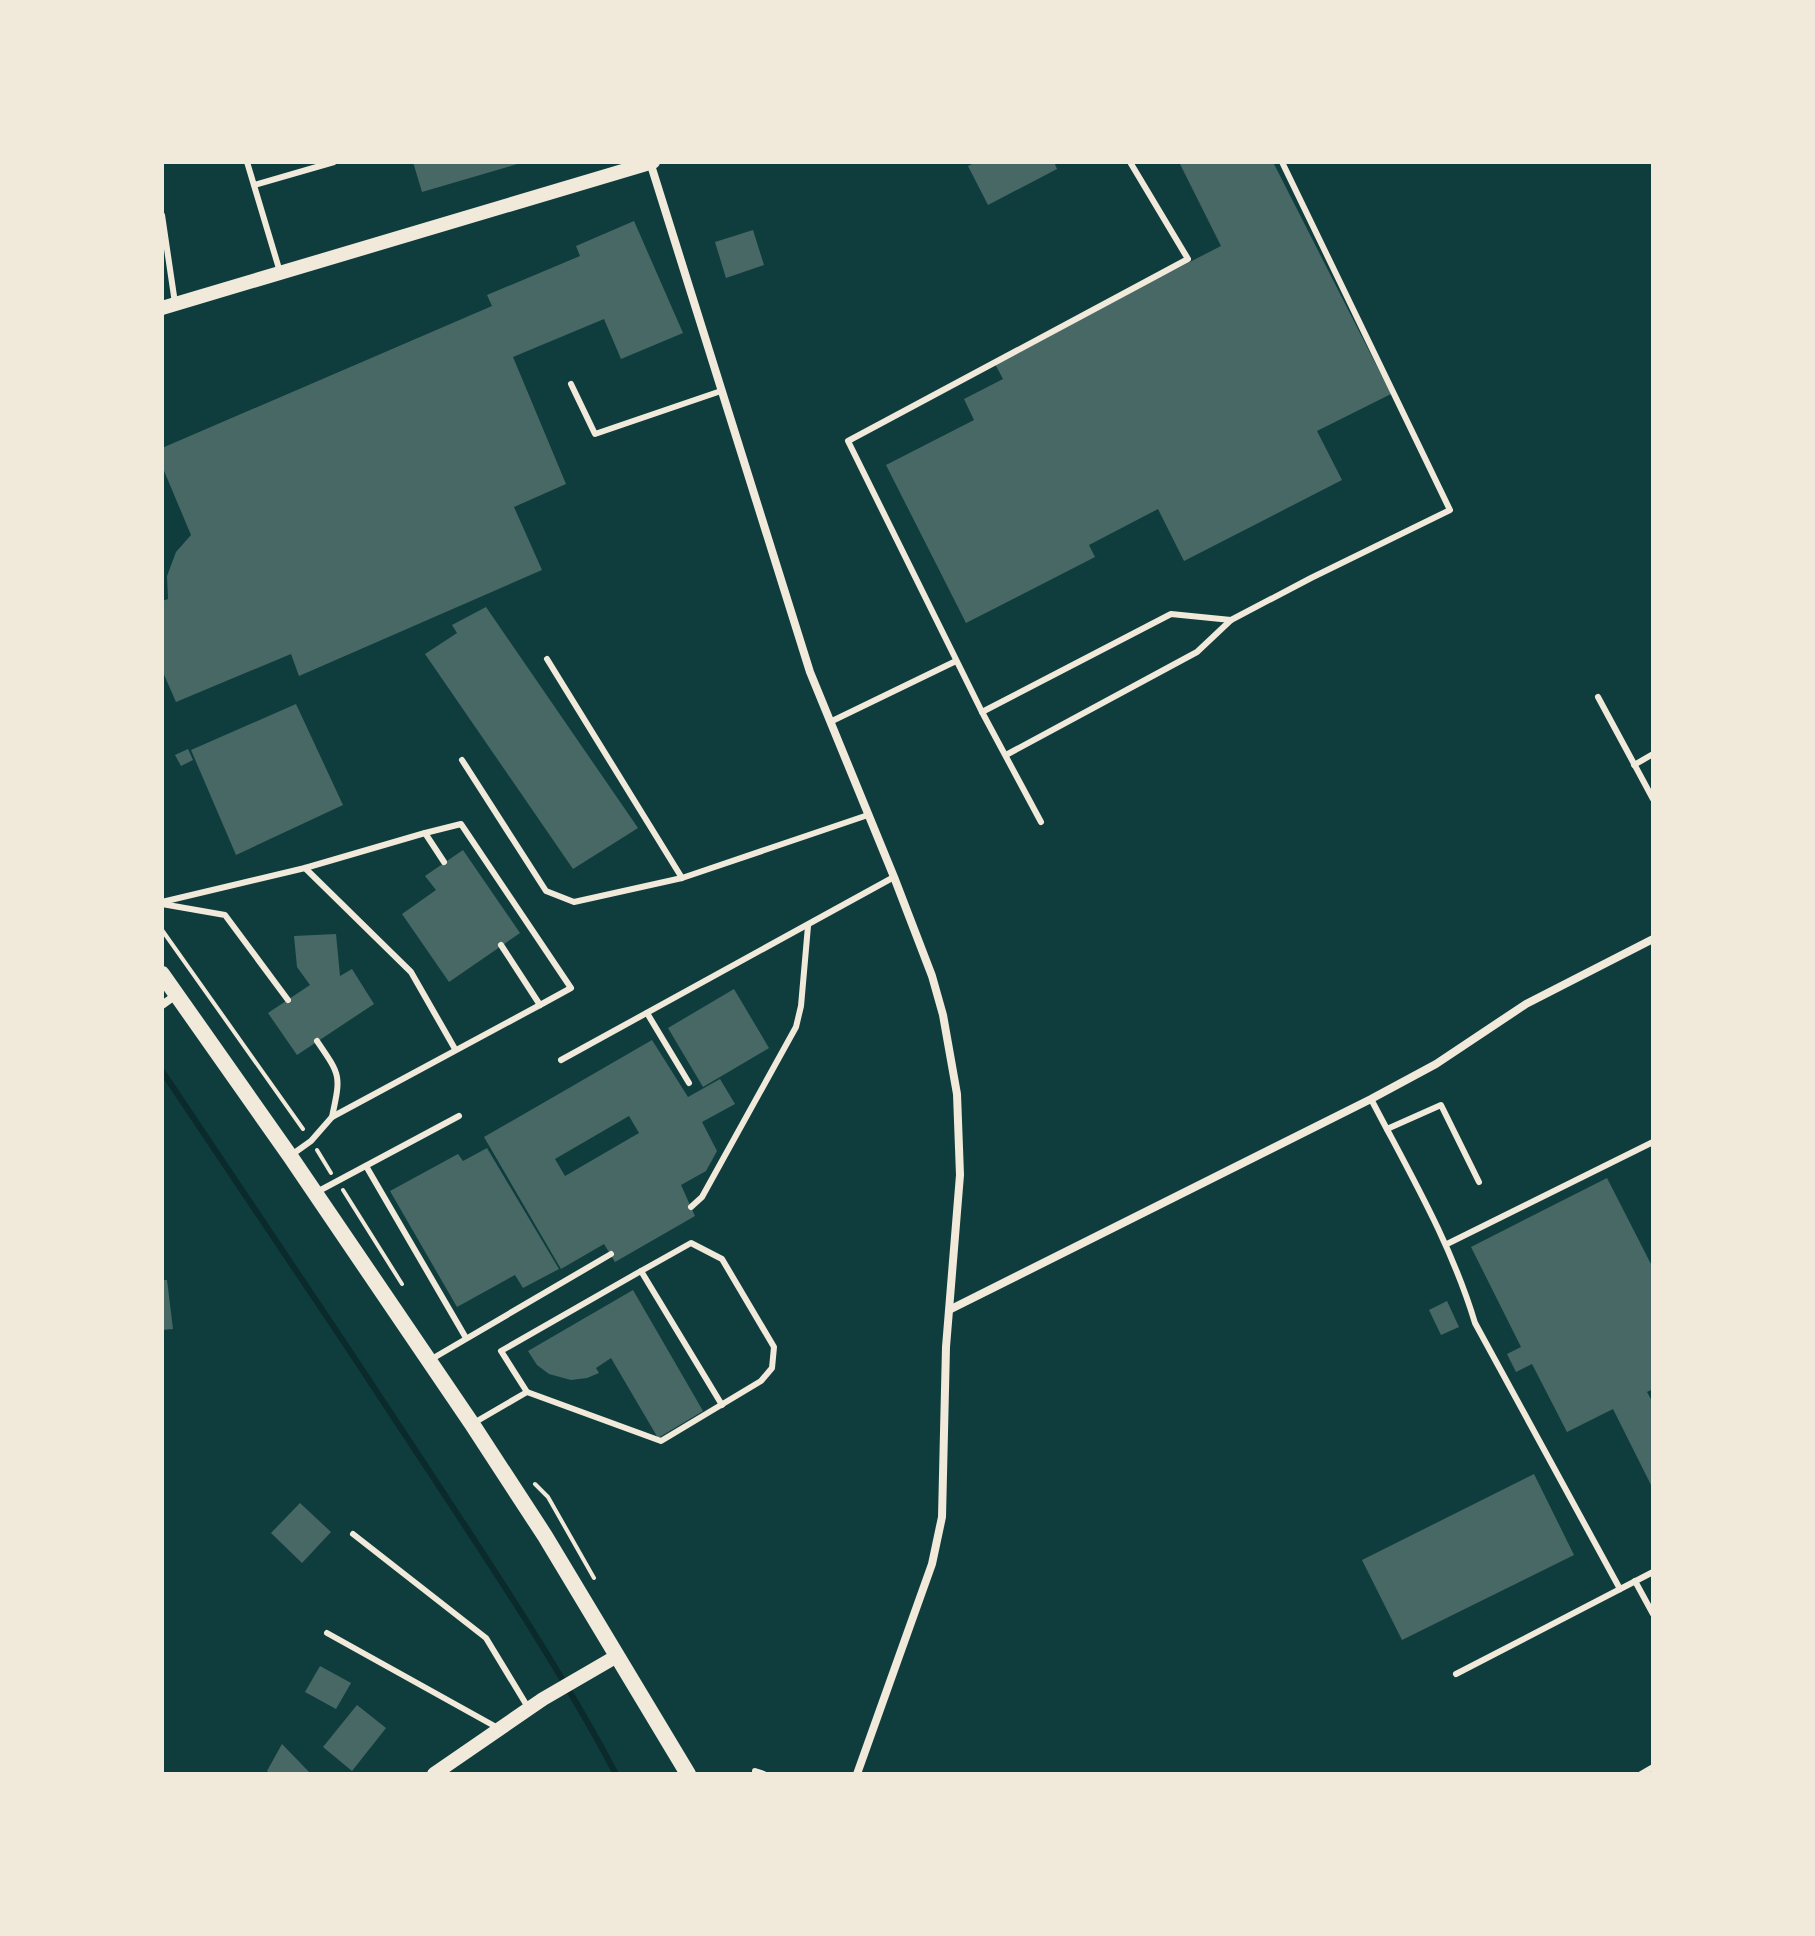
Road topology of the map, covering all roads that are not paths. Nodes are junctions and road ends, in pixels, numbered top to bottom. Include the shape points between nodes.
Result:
1 (247, 162) edge
2 (334, 162) edge
3 (652, 162) edge
4 (1130, 162) edge
5 (1282, 162) edge
6 (254, 185) junction
7 (162, 215) edge
8 (280, 272) junction
9 (168, 306) edge
10 (571, 384) dead end
11 (721, 391) junction
12 (1231, 620) junction
13 (547, 659) dead end
14 (956, 661) junction
15 (1598, 697) dead end
16 (982, 712) junction
17 (830, 722) junction
18 (1653, 754) edge
19 (1006, 755) junction
20 (462, 760) dead end
21 (1634, 765) junction
22 (1653, 799) edge
23 (868, 815) junction
24 (1041, 822) dead end
25 (425, 833) junction
26 (444, 862) dead end
27 (305, 868) junction
28 (894, 877) junction
29 (682, 878) junction
30 (162, 903) edge
31 (808, 926) junction
32 (1653, 939) edge
33 (501, 945) dead end
34 (162, 974) edge
35 (177, 994) junction
36 (288, 1000) dead end
37 (162, 1005) edge
38 (540, 1005) junction
39 (647, 1013) junction
40 (317, 1041) dead end
41 (455, 1049) junction
42 (561, 1060) dead end
43 (689, 1083) dead end
44 (1371, 1099) junction
45 (459, 1116) dead end
46 (332, 1117) junction
47 (1387, 1129) junction
48 (1653, 1142) edge
49 (290, 1156) junction
50 (366, 1166) junction
51 (1479, 1182) dead end
52 (315, 1193) junction
53 (691, 1207) dead end
54 (1447, 1244) junction
55 (611, 1254) dead end
56 (641, 1271) junction
57 (951, 1309) junction
58 (466, 1338) junction
59 (430, 1360) junction
60 (527, 1392) junction
61 (722, 1405) junction
62 (472, 1424) junction
63 (353, 1534) dead end
64 (1653, 1572) edge
65 (1635, 1581) junction
66 (1620, 1589) junction
67 (1653, 1614) edge
68 (327, 1633) dead end
69 (617, 1656) junction
70 (1456, 1674) dead end
71 (529, 1709) junction
72 (500, 1729) junction
73 (1653, 1767) edge
74 (434, 1774) edge
75 (688, 1774) edge
76 (755, 1774) edge
77 (764, 1774) edge
78 (857, 1774) edge
79 (1641, 1774) edge

1 - 6 lane
2 - 6 lane
3 - 8 street
3 - 11 street
4 - 14 lane via 1188,259 848,441
5 - 12 lane via 1450,510
6 - 8 lane
7 - 9 lane
8 - 9 street
10 - 11 lane via 595,434
11 - 17 street
12 - 16 lane via 1171,614
12 - 19 lane via 1197,652
13 - 29 lane
14 - 16 lane
14 - 17 lane
15 - 21 lane
16 - 19 lane
17 - 23 street
18 - 21 lane
19 - 24 lane
20 - 29 lane via 546,891 574,902
21 - 22 lane
23 - 28 street
23 - 29 lane
25 - 26 lane
25 - 27 lane
25 - 38 lane via 461,824 542,944 571,988
27 - 30 lane
27 - 41 lane via 411,972
28 - 31 lane
28 - 57 street via 936,989 957,1094 960,1175
30 - 36 lane via 225,915
31 - 39 lane
31 - 53 lane via 796,1027 702,1197
32 - 44 street via 1526,1004 1436,1064
33 - 38 lane
34 - 35 main road
35 - 37 street
35 - 49 main road
38 - 41 lane
39 - 42 lane
39 - 43 lane
40 - 46 lane via 337,1070
41 - 46 lane
44 - 47 lane
44 - 57 street
45 - 50 lane
46 - 49 lane
47 - 51 lane via 1441,1105
47 - 54 lane
48 - 54 lane
49 - 52 main road
50 - 52 lane
50 - 58 lane
52 - 59 main road
54 - 66 lane via 1475,1323
55 - 58 lane
56 - 60 lane via 501,1351
56 - 61 lane
56 - 61 lane via 691,1243 722,1259 774,1347 775,1358 761,1381
57 - 78 street via 940,1533
58 - 59 lane
59 - 62 main road
60 - 61 lane via 661,1441
60 - 62 lane
62 - 69 main road
63 - 71 lane via 486,1638
64 - 65 lane
65 - 66 lane
65 - 67 lane
66 - 70 lane
68 - 72 lane
69 - 71 street
69 - 75 main road
71 - 72 street
72 - 74 street
73 - 79 lane
76 - 77 lane

